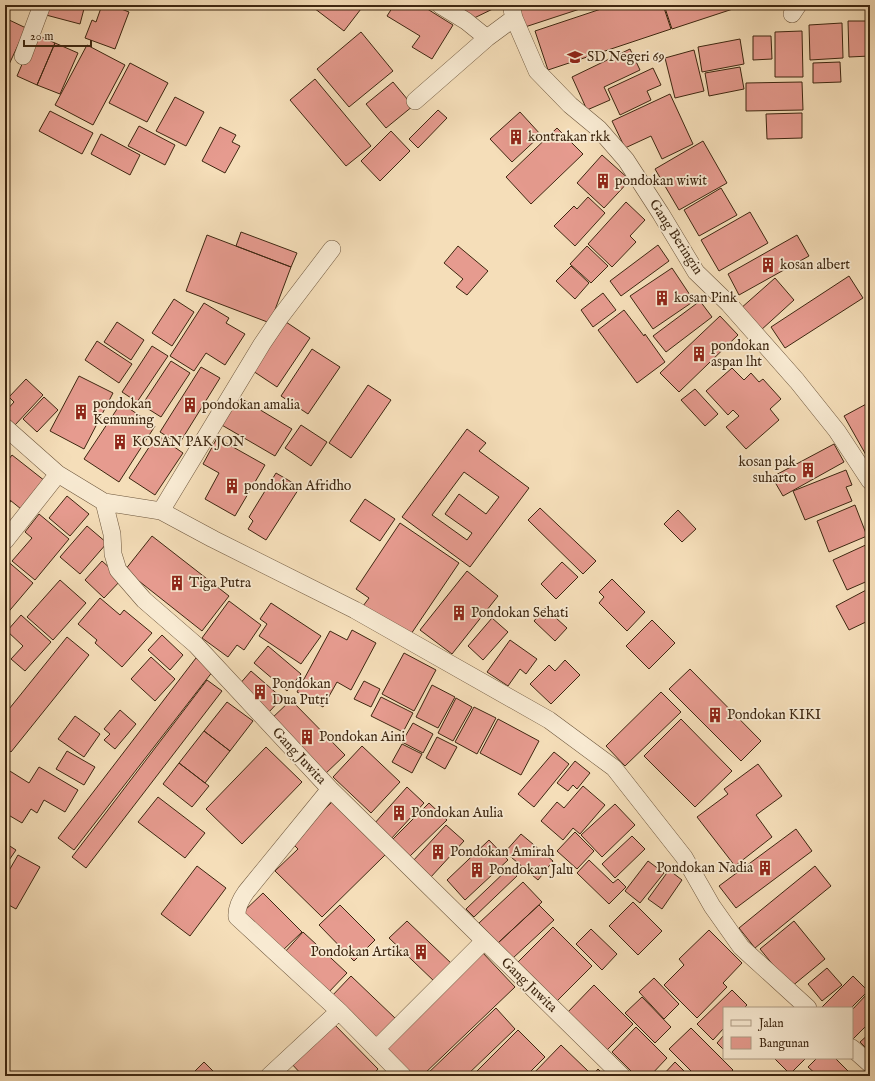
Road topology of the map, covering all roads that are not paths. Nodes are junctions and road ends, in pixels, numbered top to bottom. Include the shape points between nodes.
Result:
1 (42, 5) edge
2 (440, 5) edge
3 (512, 12) edge
4 (487, 38) junction
5 (23, 56) dead end
6 (415, 101) dead end
7 (332, 249) dead end
8 (5, 427) edge
9 (58, 474) junction
10 (870, 481) edge
11 (104, 502) junction
12 (161, 511) junction
13 (5, 541) edge
14 (330, 789) junction
15 (484, 941) junction
16 (807, 1007) edge
17 (339, 1011) junction
18 (376, 1049) junction
19 (853, 1049) edge
20 (870, 1064) edge
21 (269, 1076) edge
22 (403, 1076) edge
23 (622, 1076) edge

1 - 5 street
2 - 4 street
3 - 4 street
3 - 10 street, Gang Beringin via 537,71 570,105 599,129 626,160 696,272 729,304 797,381 837,431
4 - 6 street
7 - 12 street via 262,344
8 - 9 street
9 - 11 street
9 - 13 street
11 - 12 street
11 - 14 street, Gang Juwita via 118,570 144,600 196,645
12 - 16 street via 355,610 549,720 614,768 684,857 712,906 741,947
14 - 15 street, Gang Juwita
14 - 17 street via 246,892 236,913 237,917
15 - 18 street
15 - 23 street, Gang Juwita
17 - 18 street
17 - 21 street
18 - 22 street
19 - 20 street

